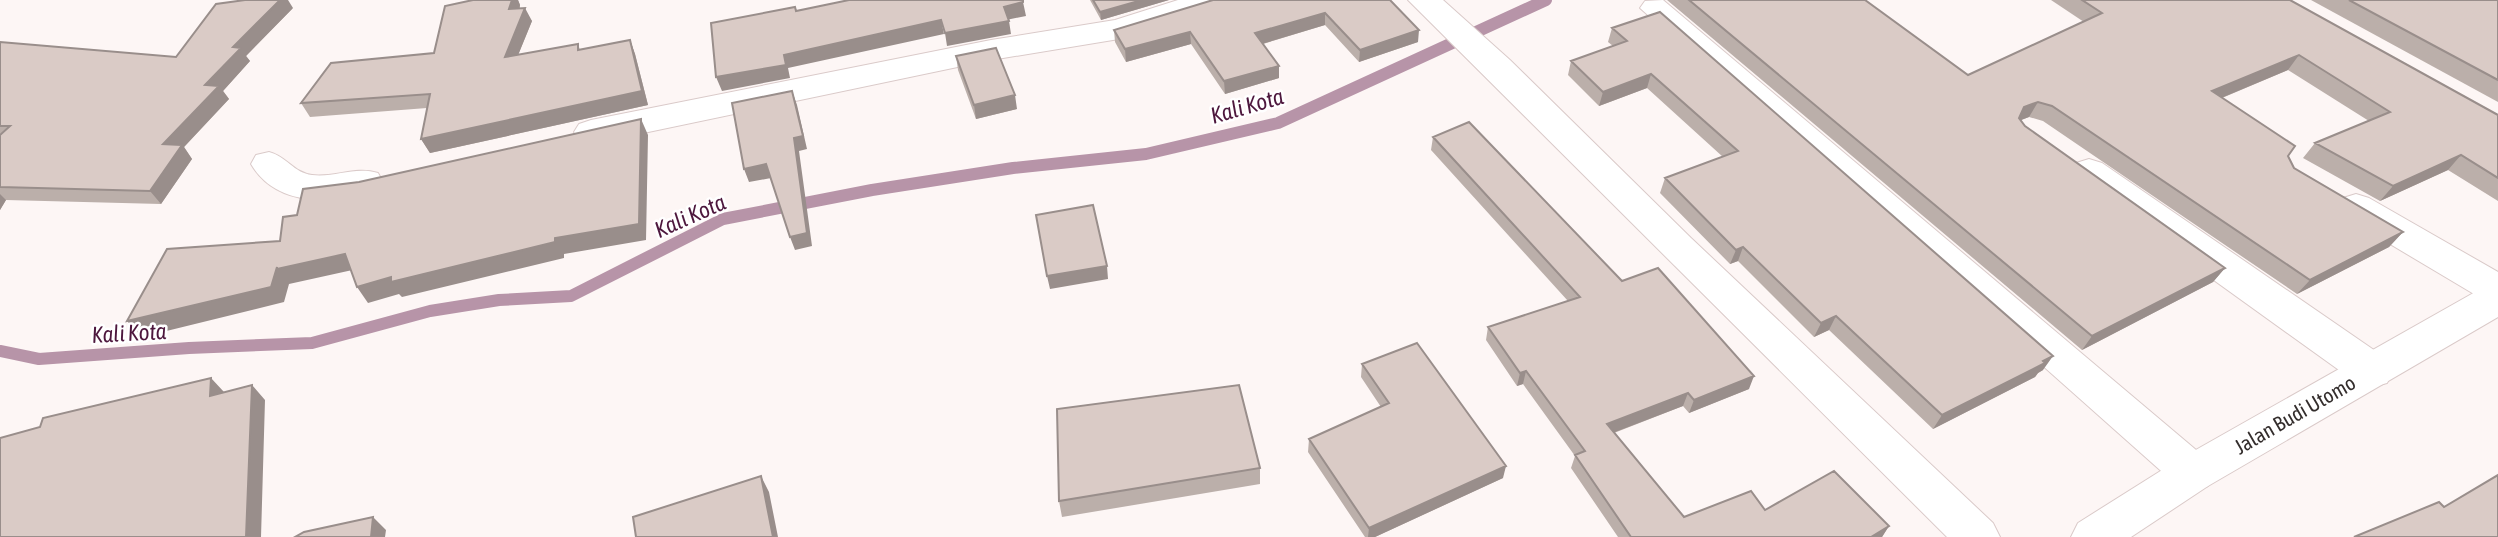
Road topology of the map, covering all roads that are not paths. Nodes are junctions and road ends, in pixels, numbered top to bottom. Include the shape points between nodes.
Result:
1 (1211, 0) edge
2 (1431, 6) edge
3 (1656, 8) dead end
4 (562, 138) edge
5 (2064, 155) edge
6 (269, 164) dead end
7 (394, 176) edge
8 (2333, 193) edge
9 (2498, 290) edge
10 (2498, 298) edge
11 (2372, 371) junction
12 (2193, 473) junction
13 (1977, 537) edge
14 (2094, 537) edge

1 - 4 street via 1119,29 991,50
2 - 13 street
3 - 12 street
5 - 11 street
6 - 7 street via 285,180 313,188
8 - 9 street
10 - 11 street, Jalan Budi Utomo
11 - 12 street, Jalan Budi Utomo
12 - 14 street, Jalan Budi Utomo

